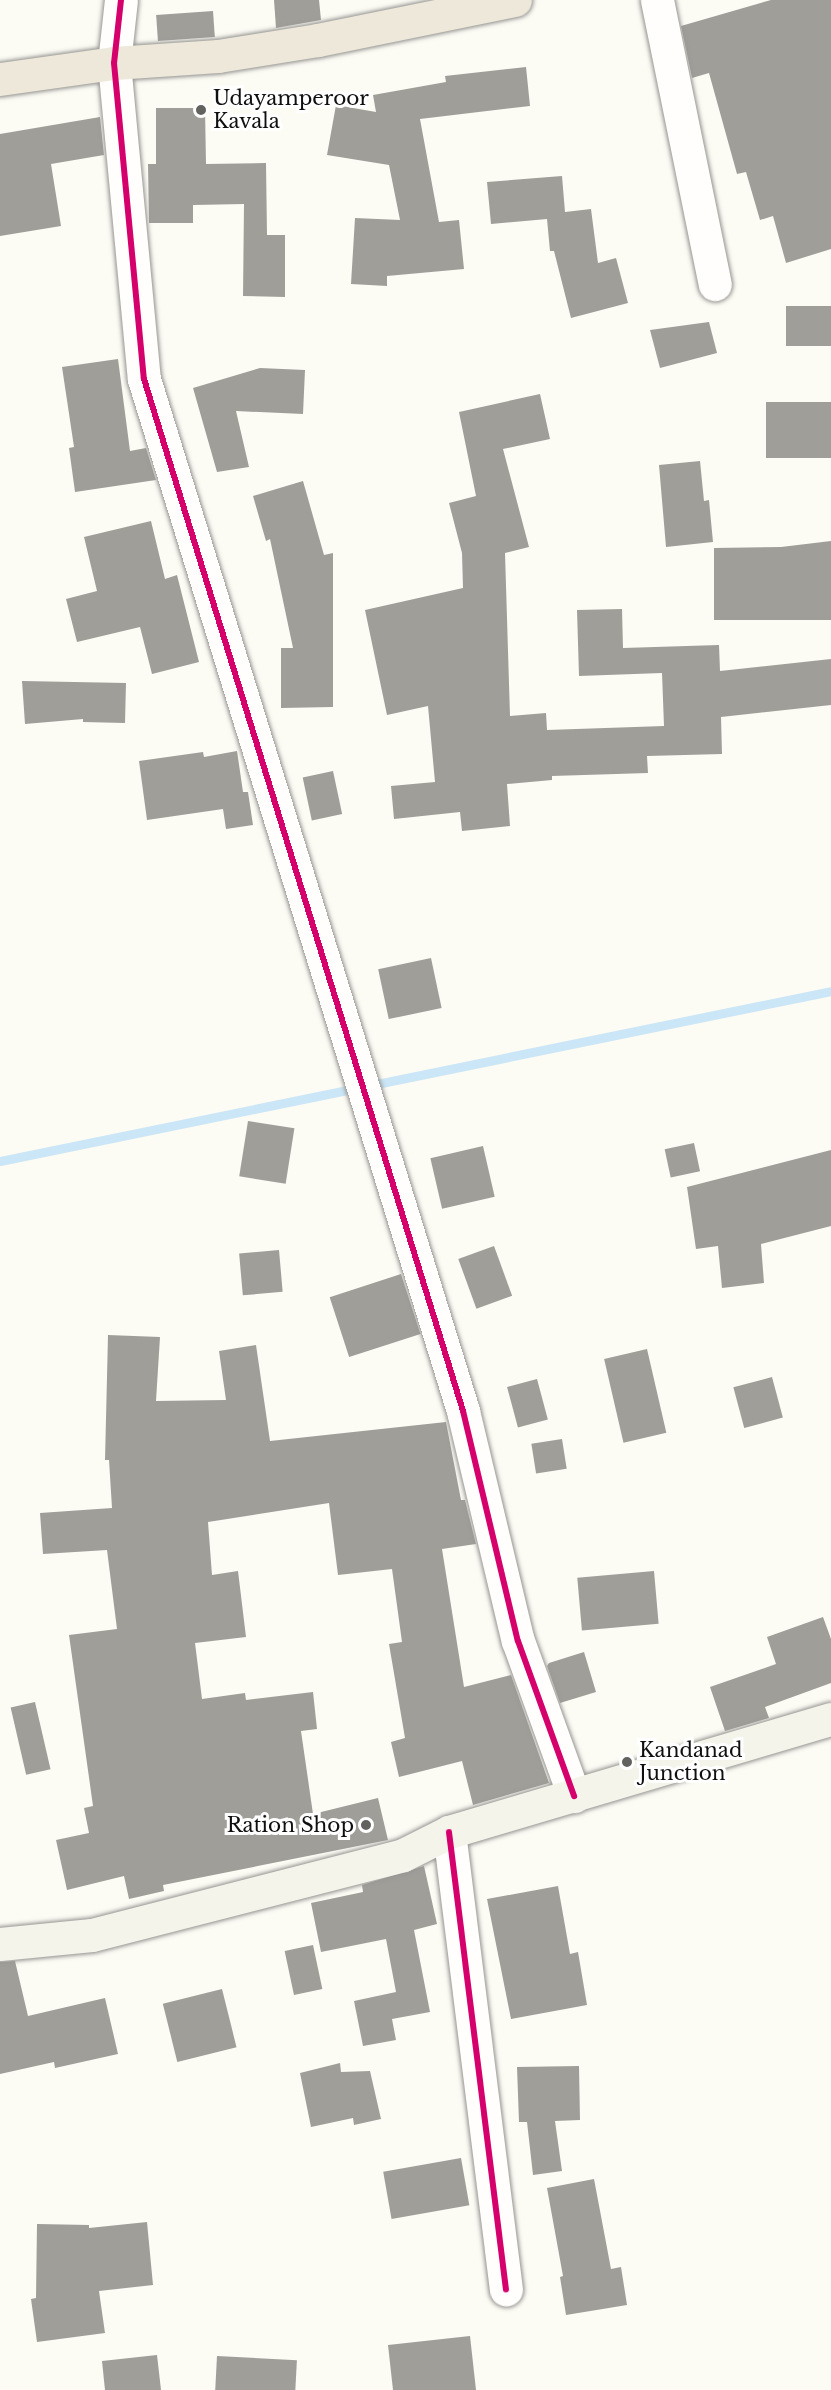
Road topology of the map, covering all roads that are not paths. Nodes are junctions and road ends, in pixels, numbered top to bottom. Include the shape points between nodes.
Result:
1 (121, 0) edge
2 (515, 0) edge
3 (657, 0) edge
4 (114, 63) junction
5 (0, 79) edge
6 (715, 284) dead end
7 (831, 1719) edge
8 (574, 1796) junction
9 (449, 1832) junction
10 (0, 1944) edge
11 (506, 2289) dead end

1 - 4 street
2 - 4 main road via 218,56
3 - 6 street
4 - 5 main road
4 - 8 street via 144,379 463,1411 518,1641
7 - 8 main road
8 - 9 main road
9 - 10 main road via 403,1855 92,1935
9 - 11 street

